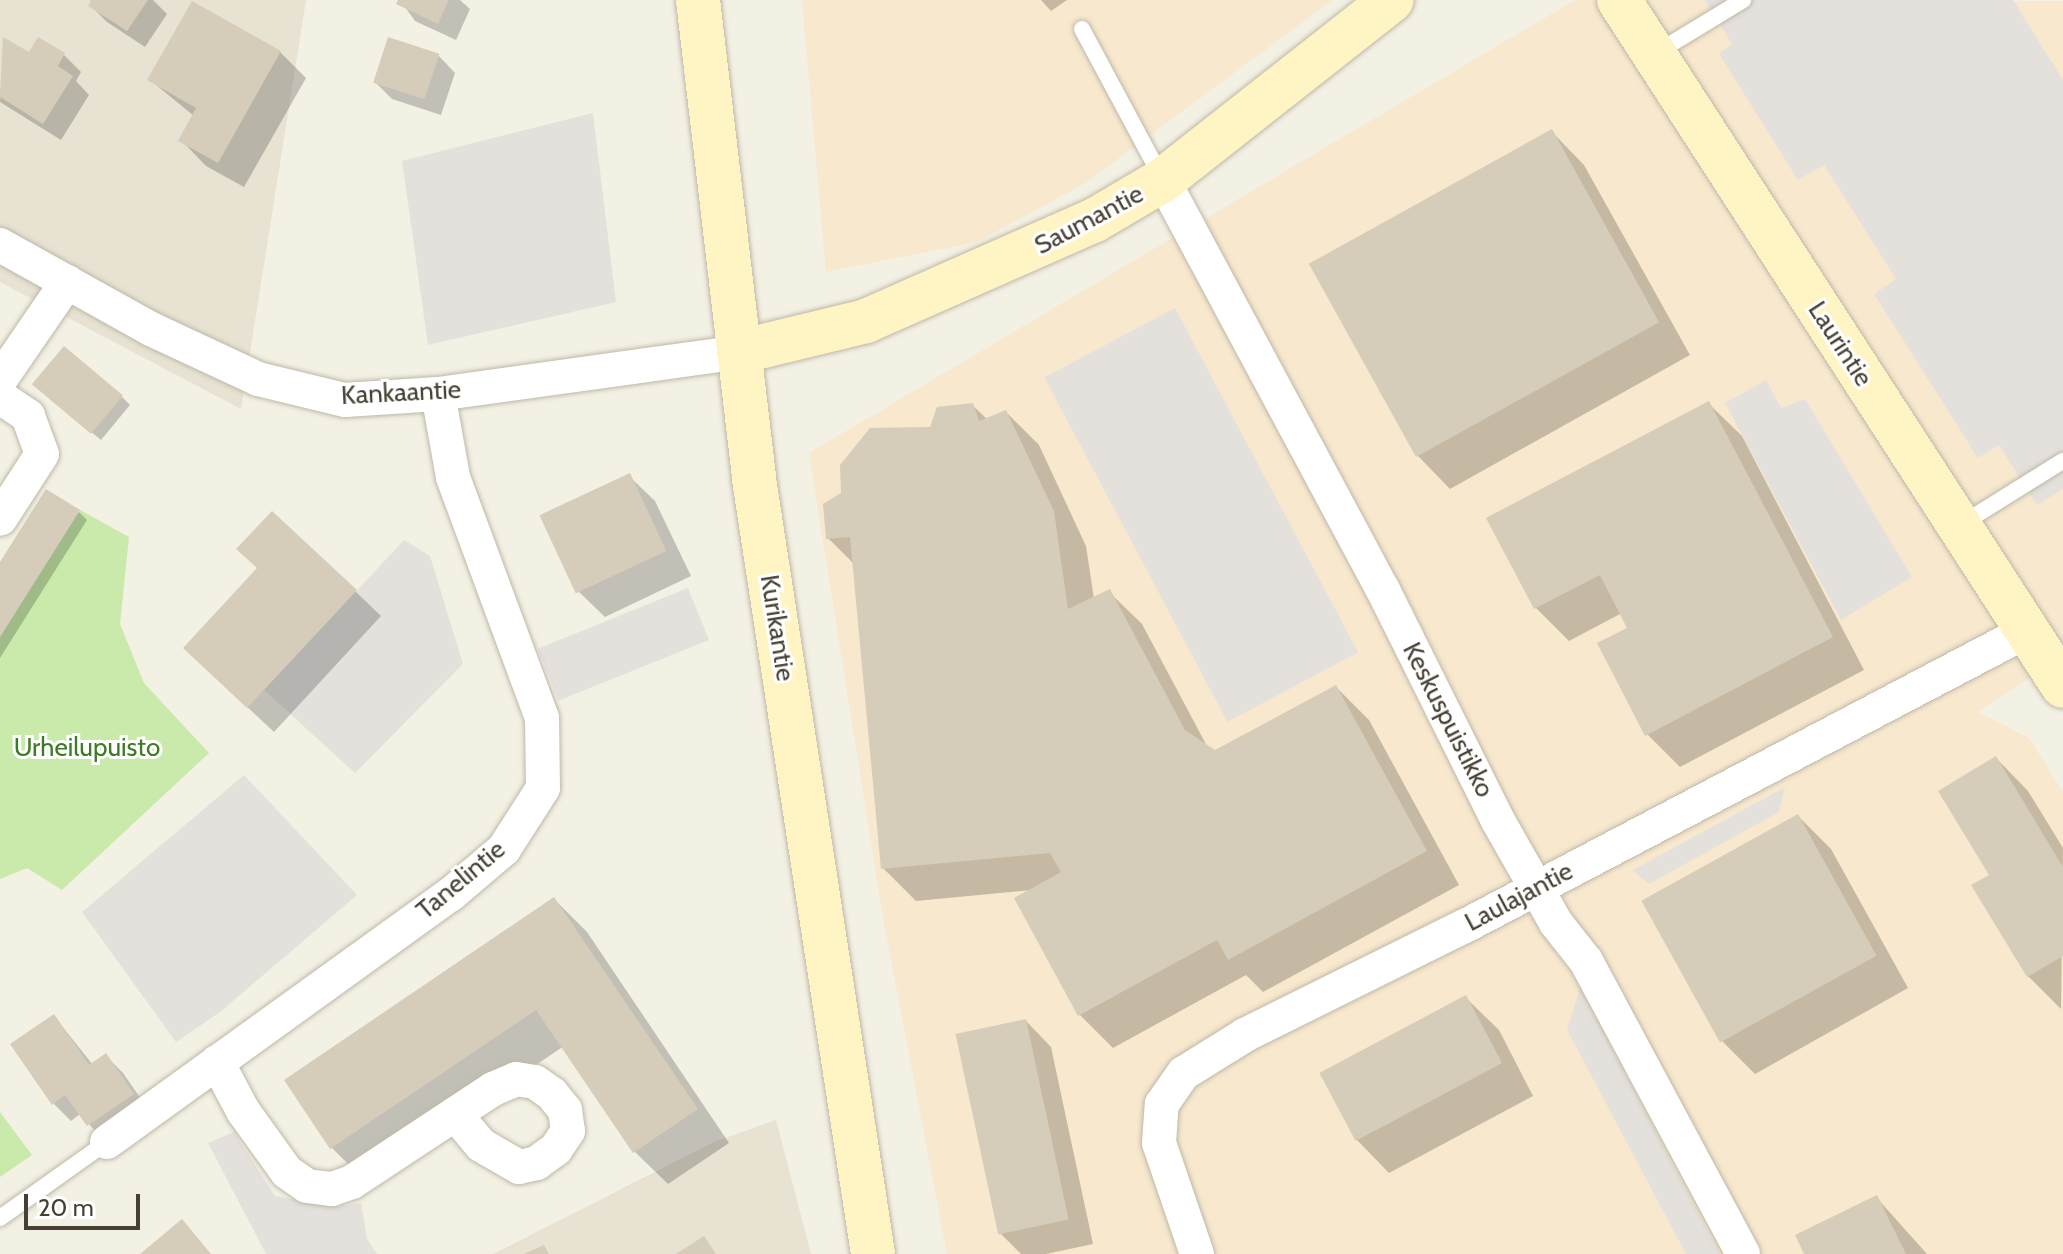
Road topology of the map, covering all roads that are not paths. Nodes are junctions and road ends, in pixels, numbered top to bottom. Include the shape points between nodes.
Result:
1 (698, 0) edge
2 (1392, 0) edge
3 (1619, 0) edge
4 (1743, 0) edge
5 (1082, 29) dead end
6 (1653, 55) junction
7 (1163, 180) junction
8 (0, 245) edge
9 (67, 282) junction
10 (739, 352) junction
11 (0, 380) edge
12 (438, 394) junction
13 (0, 397) edge
14 (2063, 461) edge
15 (0, 519) edge
16 (1959, 526) junction
17 (2027, 631) junction
18 (2063, 686) edge
19 (1535, 888) junction
20 (217, 1062) junction
21 (455, 1114) dead end
22 (107, 1142) joint
23 (0, 1218) edge
24 (873, 1254) edge
25 (1197, 1254) edge
26 (1743, 1254) edge

1 - 10 street, Kurikantie
2 - 7 street, Saumantie
3 - 6 street, Laurintie
4 - 6 lane
5 - 7 lane
6 - 16 street, Laurintie
7 - 10 street, Saumantie via 1095,220 921,300 866,321
7 - 19 street, Keskuspuistikko
8 - 9 street, Kankaantie
9 - 11 street
9 - 12 street, Kankaantie via 258,379 345,400
10 - 12 street, Kankaantie
10 - 24 street, Kurikantie
12 - 20 street, Tanelintie via 453,477 542,718 543,788 504,849 450,895
13 - 15 street via 28,416 42,454
14 - 16 lane
16 - 17 street, Laurintie
17 - 18 street, Laurintie
17 - 19 street, Laulajantie
19 - 25 street, Laulajantie via 1245,1035 1184,1073 1162,1104 1159,1143
19 - 26 street, Keskuspuistikko via 1586,961
20 - 21 street via 278,1160 307,1186 332,1189 352,1182
20 - 22 street, Tanelintie
22 - 23 lane

